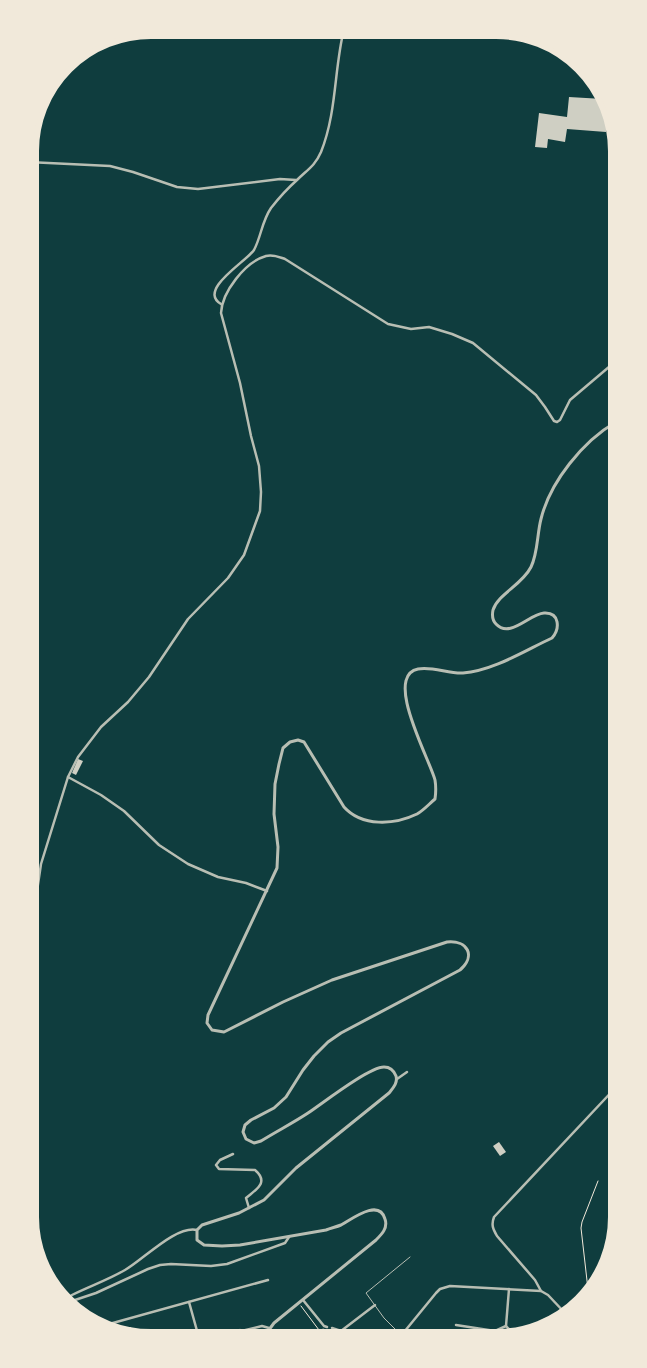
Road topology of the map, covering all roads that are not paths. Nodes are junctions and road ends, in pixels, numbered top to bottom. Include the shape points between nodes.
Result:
1 (343, 36) edge
2 (36, 163) edge
3 (296, 180) junction
4 (222, 304) junction
5 (611, 365) edge
6 (611, 426) edge
7 (68, 777) junction
8 (267, 890) junction
9 (36, 898) edge
10 (407, 1072) dead end
11 (397, 1079) junction
12 (611, 1093) edge
13 (233, 1154) dead end
14 (249, 1208) junction
15 (197, 1230) junction
16 (290, 1236) junction
17 (410, 1257) dead end
18 (268, 1280) dead end
19 (509, 1289) junction
20 (541, 1291) junction
21 (69, 1297) edge
22 (303, 1300) junction
23 (73, 1301) edge
24 (189, 1302) junction
25 (375, 1305) junction
26 (562, 1310) edge
27 (109, 1324) edge
28 (456, 1325) dead end
29 (326, 1326) road end
30 (506, 1326) junction
31 (269, 1328) junction
32 (332, 1328) dead end
33 (240, 1330) junction
34 (511, 1331) edge
35 (197, 1332) edge
36 (233, 1332) edge
37 (243, 1332) edge
38 (266, 1332) edge
39 (397, 1332) edge
40 (404, 1332) edge

1 - 3 street via 333,104 320,153 310,170
2 - 3 street via 110,166 188,189
3 - 4 street via 272,208 250,256 223,278 215,297
4 - 5 street via 240,274 259,259 267,256 285,259 388,324 411,329 429,327 473,343 536,395 557,422 570,400
4 - 7 street via 223,321 259,466 260,511 244,555 228,578 188,619 149,677 78,757
6 - 8 street via 582,450 554,485 545,503 531,567 521,581 502,596 494,609 492,618 496,625 507,629 544,613 550,614 558,624 557,632 552,638 478,671 462,673 422,668 407,675 404,692 408,710 435,780 435,798 417,814 403,818 388,822 361,819 344,807 304,742 290,742 283,748 276,784 277,868
7 - 8 street via 124,811 159,845 188,864 218,877
7 - 9 street via 41,864
8 - 11 street via 208,1014 207,1022 212,1030 224,1032 332,980 447,942 463,945 468,949 469,957 460,970 328,1042 303,1070 286,1097 245,1125 246,1139 254,1143 261,1141 377,1068 391,1069
10 - 11 street
11 - 14 street via 389,1093 296,1168 264,1200
12 - 20 street via 494,1217 493,1229 497,1236
13 - 14 street via 220,1160 216,1166 218,1170 255,1170 261,1176 258,1190 246,1198
14 - 15 street via 202,1225
15 - 16 street via 197,1240 209,1246 240,1245
15 - 21 street via 186,1230 125,1270
16 - 22 street via 332,1228 364,1211 380,1212 386,1224 384,1232 376,1240
16 - 23 street via 285,1243 227,1264 171,1264 148,1269
17 - 25 lane via 366,1293
18 - 24 street
19 - 20 street
19 - 30 street
19 - 40 street via 445,1287 436,1293
20 - 26 street
22 - 29 street
22 - 31 street
24 - 27 street
24 - 35 street
25 - 32 street via 341,1331
25 - 39 lane
28 - 30 street via 495,1331
30 - 34 street
31 - 33 street
31 - 38 street
33 - 36 street
33 - 37 street

